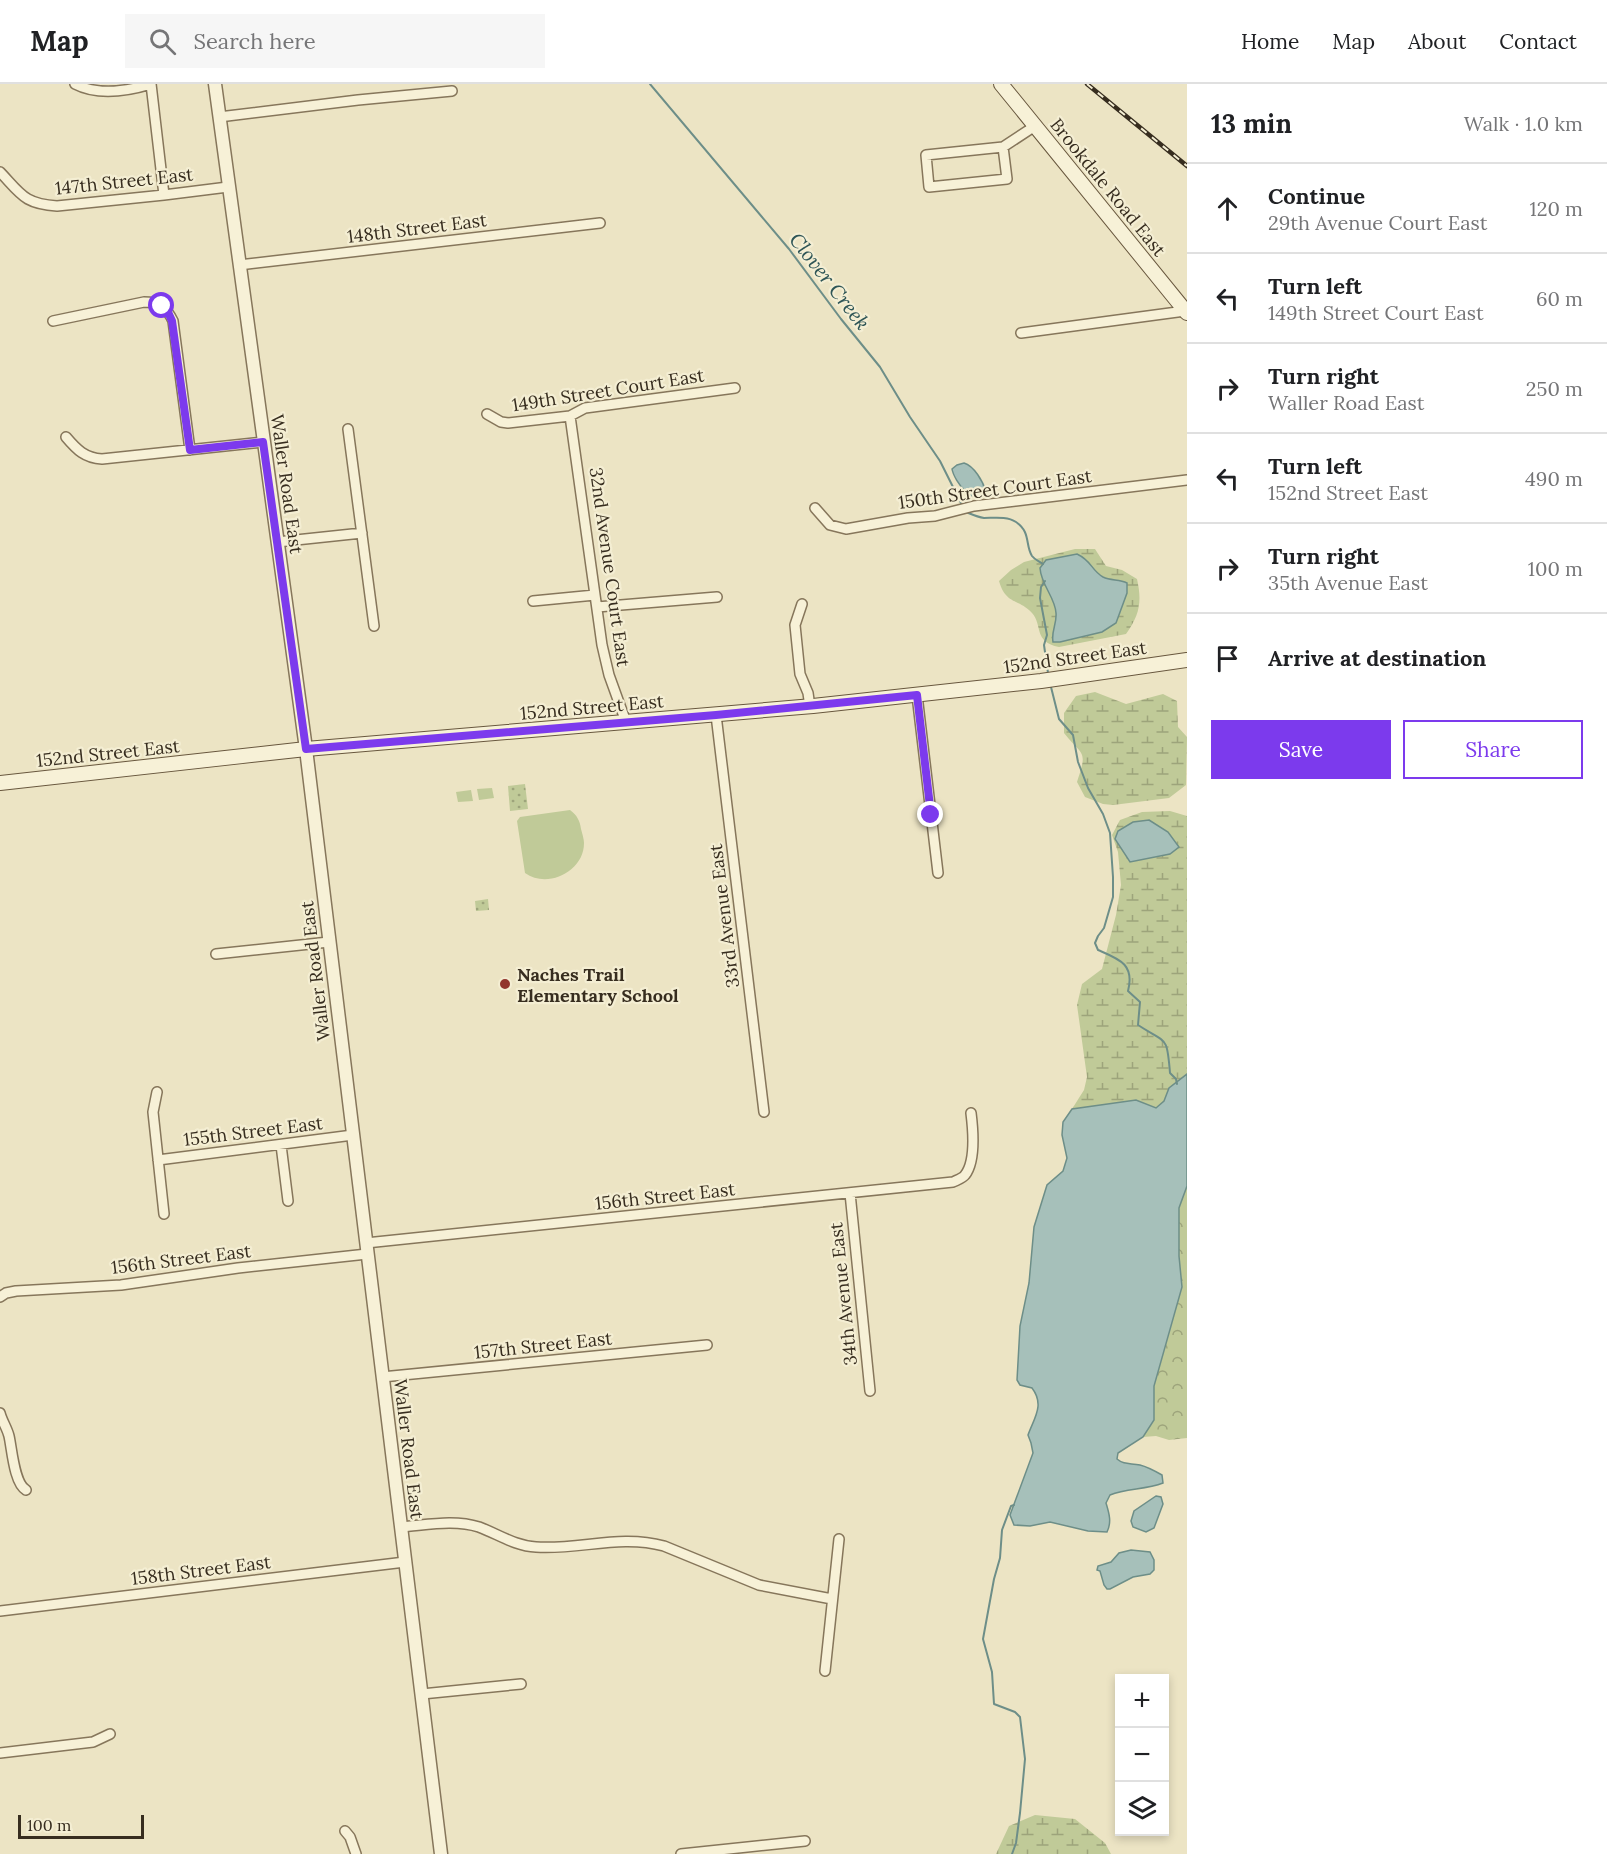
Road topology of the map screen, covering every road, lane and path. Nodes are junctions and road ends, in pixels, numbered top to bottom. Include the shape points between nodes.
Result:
1 (75, 84) edge
2 (151, 84) edge
3 (215, 84) edge
4 (1001, 84) edge
5 (452, 92) dead end
6 (219, 117) junction
7 (1035, 126) junction
8 (1003, 147) junction
9 (0, 172) edge
10 (228, 187) junction
11 (164, 195) junction
12 (600, 223) dead end
13 (239, 265) junction
14 (1186, 312) edge
15 (53, 321) dead end
16 (1021, 333) dead end
17 (735, 388) dead end
18 (487, 414) dead end
19 (570, 416) junction
20 (348, 429) dead end
21 (66, 437) dead end
22 (263, 442) junction
23 (190, 450) junction
24 (1187, 480) edge
25 (815, 508) dead end
26 (362, 533) junction
27 (277, 542) junction
28 (595, 595) junction
29 (717, 597) dead end
30 (533, 601) dead end
31 (802, 604) dead end
32 (597, 607) junction
33 (374, 626) dead end
34 (1187, 660) edge
35 (917, 695) junction
36 (810, 707) junction
37 (716, 715) junction
38 (626, 722) junction
39 (306, 749) junction
40 (0, 783) edge
41 (938, 873) dead end
42 (329, 942) junction
43 (216, 954) dead end
44 (157, 1092) dead end
45 (764, 1112) dead end
46 (970, 1113) dead end
47 (353, 1135) junction
48 (281, 1145) junction
49 (158, 1160) junction
50 (850, 1193) junction
51 (288, 1201) dead end
52 (164, 1214) dead end
53 (367, 1249) junction
54 (0, 1297) edge
55 (707, 1345) dead end
56 (382, 1377) junction
57 (870, 1391) dead end
58 (0, 1413) edge
59 (26, 1490) dead end
60 (401, 1527) junction
61 (839, 1539) dead end
62 (405, 1562) junction
63 (832, 1599) junction
64 (0, 1611) edge
65 (825, 1671) dead end
66 (521, 1684) dead end
67 (422, 1694) junction
68 (110, 1734) dead end
69 (0, 1753) edge
70 (345, 1831) dead end
71 (806, 1841) dead end
72 (356, 1854) edge
73 (441, 1854) edge
74 (681, 1854) edge

1 - 2 street via 98,91
2 - 11 street
3 - 6 street, Waller Road East
4 - 7 main road, Brookdale Road East
5 - 6 street
6 - 10 street, Waller Road East
7 - 8 street
7 - 14 main road, Brookdale Road East
8 - 8 street via 926,155 929,187 1007,179
9 - 11 street, 147th Street East via 29,201 45,205
10 - 11 street, 147th Street East
10 - 13 street, Waller Road East
12 - 13 street, 148th Street East
13 - 22 street, Waller Road East
14 - 16 street
15 - 23 street via 144,302 167,310 172,321
17 - 19 street, 149th Street Court East via 585,408
18 - 19 street, 149th Street Court East via 507,423
19 - 28 street, 32nd Avenue Court East
20 - 26 street
21 - 23 street via 79,452 92,458
22 - 23 street
22 - 27 street, Waller Road East
24 - 25 street, 150th Street Court East via 974,506 846,529 830,525
26 - 27 street
26 - 33 street
27 - 39 street, Waller Road East
28 - 30 street
28 - 32 street, 32nd Avenue Court East
29 - 32 street
31 - 36 street via 795,625 800,674
32 - 38 street, 32nd Avenue Court East via 609,675
34 - 35 main road, 152nd Street East
35 - 36 main road, 152nd Street East
35 - 41 street
36 - 37 main road, 152nd Street East
37 - 38 main road, 152nd Street East
37 - 45 street, 33rd Avenue East
38 - 39 main road, 152nd Street East
39 - 40 main road, 152nd Street East
39 - 42 street, Waller Road East
42 - 43 street
42 - 47 street, Waller Road East
44 - 49 street via 153,1112
46 - 50 street, 156th Street East via 972,1150 966,1174 953,1182
47 - 48 street, 155th Street East
47 - 53 street, Waller Road East
48 - 49 street, 155th Street East
48 - 51 street
49 - 52 street
50 - 53 street, 156th Street East
50 - 57 street, 34th Avenue East
53 - 54 street, 156th Street East via 121,1285 16,1292
53 - 56 street, Waller Road East
55 - 56 street, 157th Street East
56 - 60 street, Waller Road East
58 - 59 street via 18,1478
60 - 62 street, Waller Road East
60 - 63 street via 467,1525 539,1547 622,1540 648,1542 759,1585
61 - 63 street
62 - 64 street, 158th Street East
62 - 67 street, Waller Road East
63 - 65 street
66 - 67 street
67 - 73 street, Waller Road East
68 - 69 street via 93,1742
70 - 72 street
71 - 74 street

